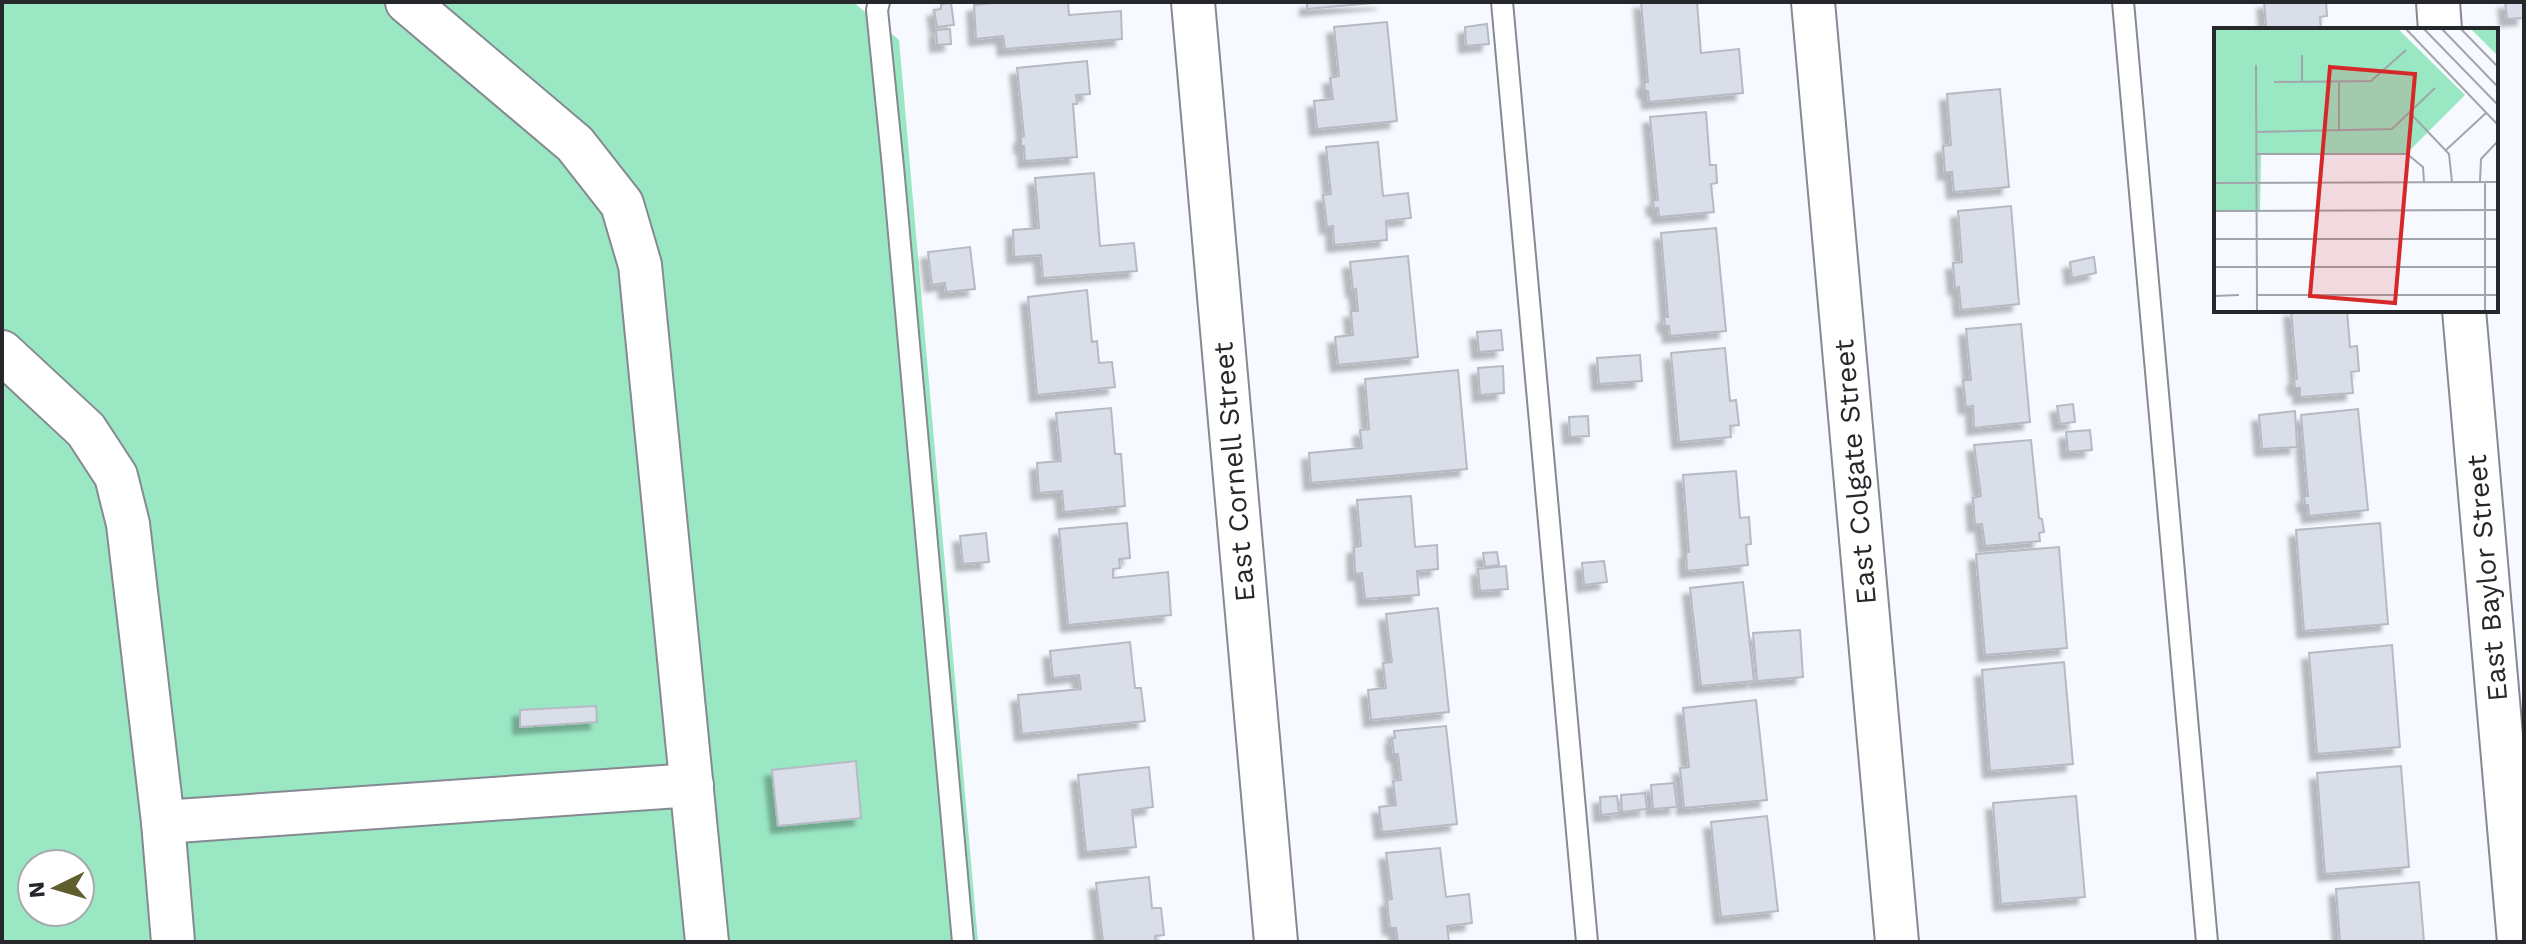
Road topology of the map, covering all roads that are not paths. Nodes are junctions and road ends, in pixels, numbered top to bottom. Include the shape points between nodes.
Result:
1 (879, 2) edge
2 (1193, 2) edge
3 (1502, 2) edge
4 (1813, 2) edge
5 (2123, 2) edge
6 (2438, 2) edge
7 (427, 9) edge
8 (2440, 28) edge
9 (2464, 312) edge
10 (2, 352) edge
11 (2510, 684) edge
12 (692, 785) junction
13 (163, 822) junction
14 (173, 942) edge
15 (707, 942) edge
16 (963, 942) edge
17 (1276, 942) edge
18 (1587, 942) edge
19 (1897, 942) edge
20 (2207, 942) edge
21 (2519, 942) edge

1 - 16 lane
2 - 17 street, East Cornell Street
3 - 18 lane
4 - 19 street, East Colgate Street
5 - 20 lane
6 - 8 street
7 - 12 street via 575,144 622,204 640,265
9 - 11 street, East Baylor Street
10 - 13 street via 86,430 116,476 128,524
11 - 21 street, East Baylor Street
12 - 13 street
12 - 15 street
13 - 14 street

